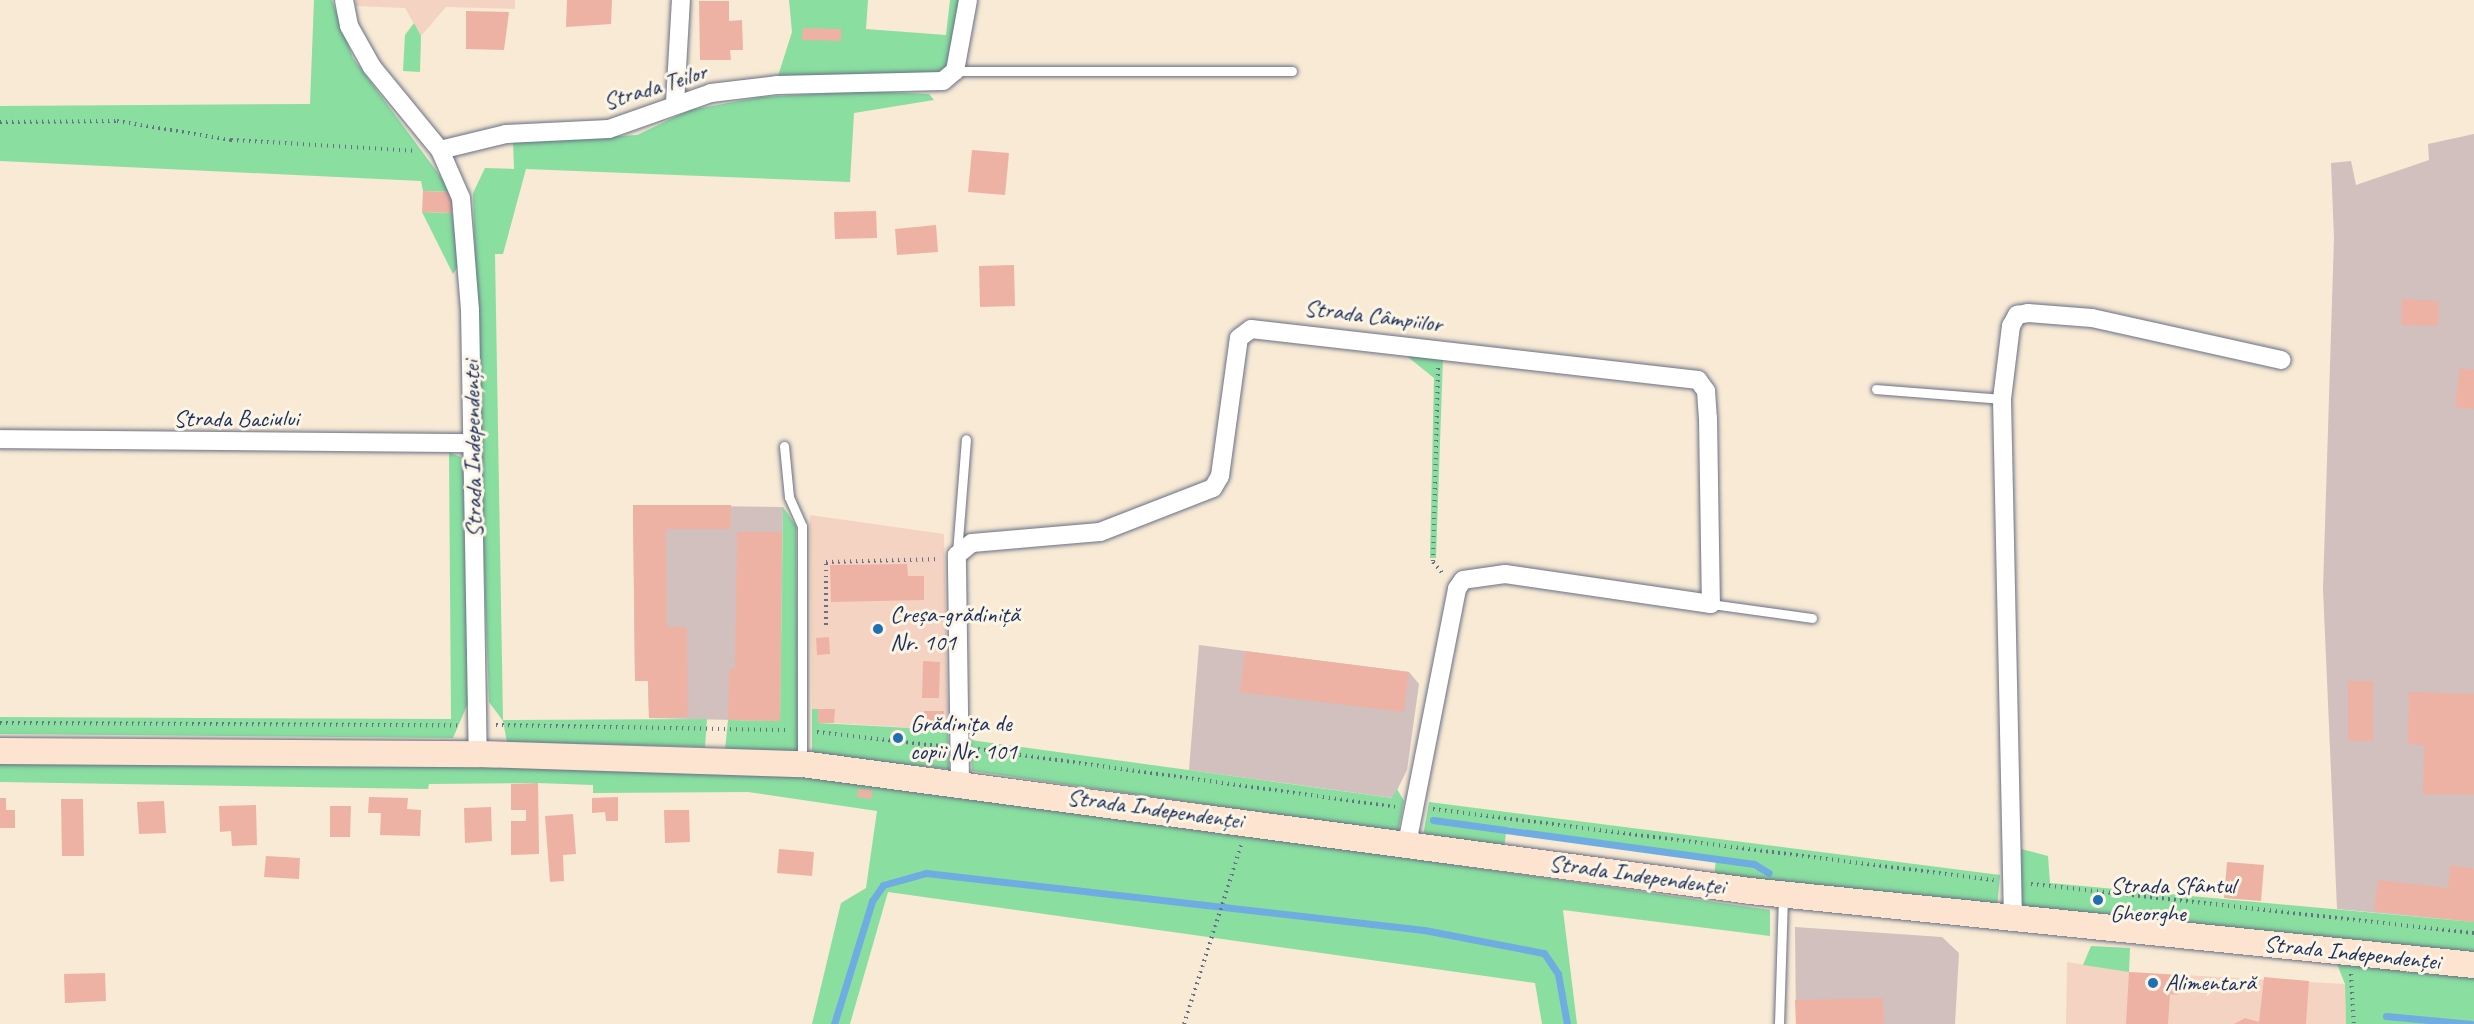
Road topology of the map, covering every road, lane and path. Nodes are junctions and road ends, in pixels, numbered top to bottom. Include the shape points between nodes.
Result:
1 (344, 0) edge
2 (681, 0) edge
3 (968, 0) edge
4 (955, 71) junction
5 (1292, 71) dead end
6 (675, 103) junction
7 (0, 122) edge
8 (440, 150) junction
9 (1442, 348) junction
10 (2281, 360) dead end
11 (1876, 389) dead end
12 (2002, 399) junction
13 (0, 439) edge
14 (966, 439) dead end
15 (472, 443) junction
16 (784, 446) dead end
17 (957, 555) junction
18 (1456, 590) junction
19 (1711, 604) junction
20 (1812, 618) dead end
21 (826, 625) dead end
22 (0, 751) edge
23 (478, 754) junction
24 (802, 765) junction
25 (960, 782) junction
26 (1248, 822) junction
27 (1407, 844) junction
28 (1783, 894) junction
29 (2013, 920) junction
30 (2350, 952) junction
31 (2474, 965) edge
32 (1184, 1024) edge
33 (1779, 1024) edge
34 (2355, 1024) edge

1 - 8 street via 349,26 372,67
2 - 6 street
3 - 4 street
4 - 5 lane
4 - 6 street, Strada Teilor via 943,81 917,86 777,85
6 - 8 street, Strada Teilor via 609,129 506,134
7 - 8 path via 117,121 231,140
8 - 15 street, Strada Independenței via 461,198
9 - 17 street, Strada Câmpiilor via 1251,329 1239,338 1220,476 1213,488 1100,532 972,543
9 - 18 path via 1433,562
9 - 19 street, Strada Câmpiilor via 1698,380 1706,391 1708,418
10 - 12 street via 2092,318 2028,313 2017,315 2011,326
11 - 12 lane
12 - 29 street
13 - 15 street, Strada Baciului
14 - 17 lane
15 - 23 street, Strada Independenței
16 - 24 lane via 789,497 802,526
17 - 21 path via 927,561 826,562
17 - 25 street
18 - 19 street via 1463,580 1487,573
18 - 27 street
19 - 20 lane
22 - 23 main road, Strada Independenței
23 - 24 main road, Strada Independenței
24 - 25 main road, Strada Independenței
25 - 26 main road, Strada Independenței
26 - 27 main road, Strada Independenței
26 - 32 path
27 - 28 main road, Strada Independenței
28 - 29 main road, Strada Independenței
28 - 33 lane
29 - 30 main road, Strada Independenței
30 - 31 main road, Strada Independenței
30 - 34 path

